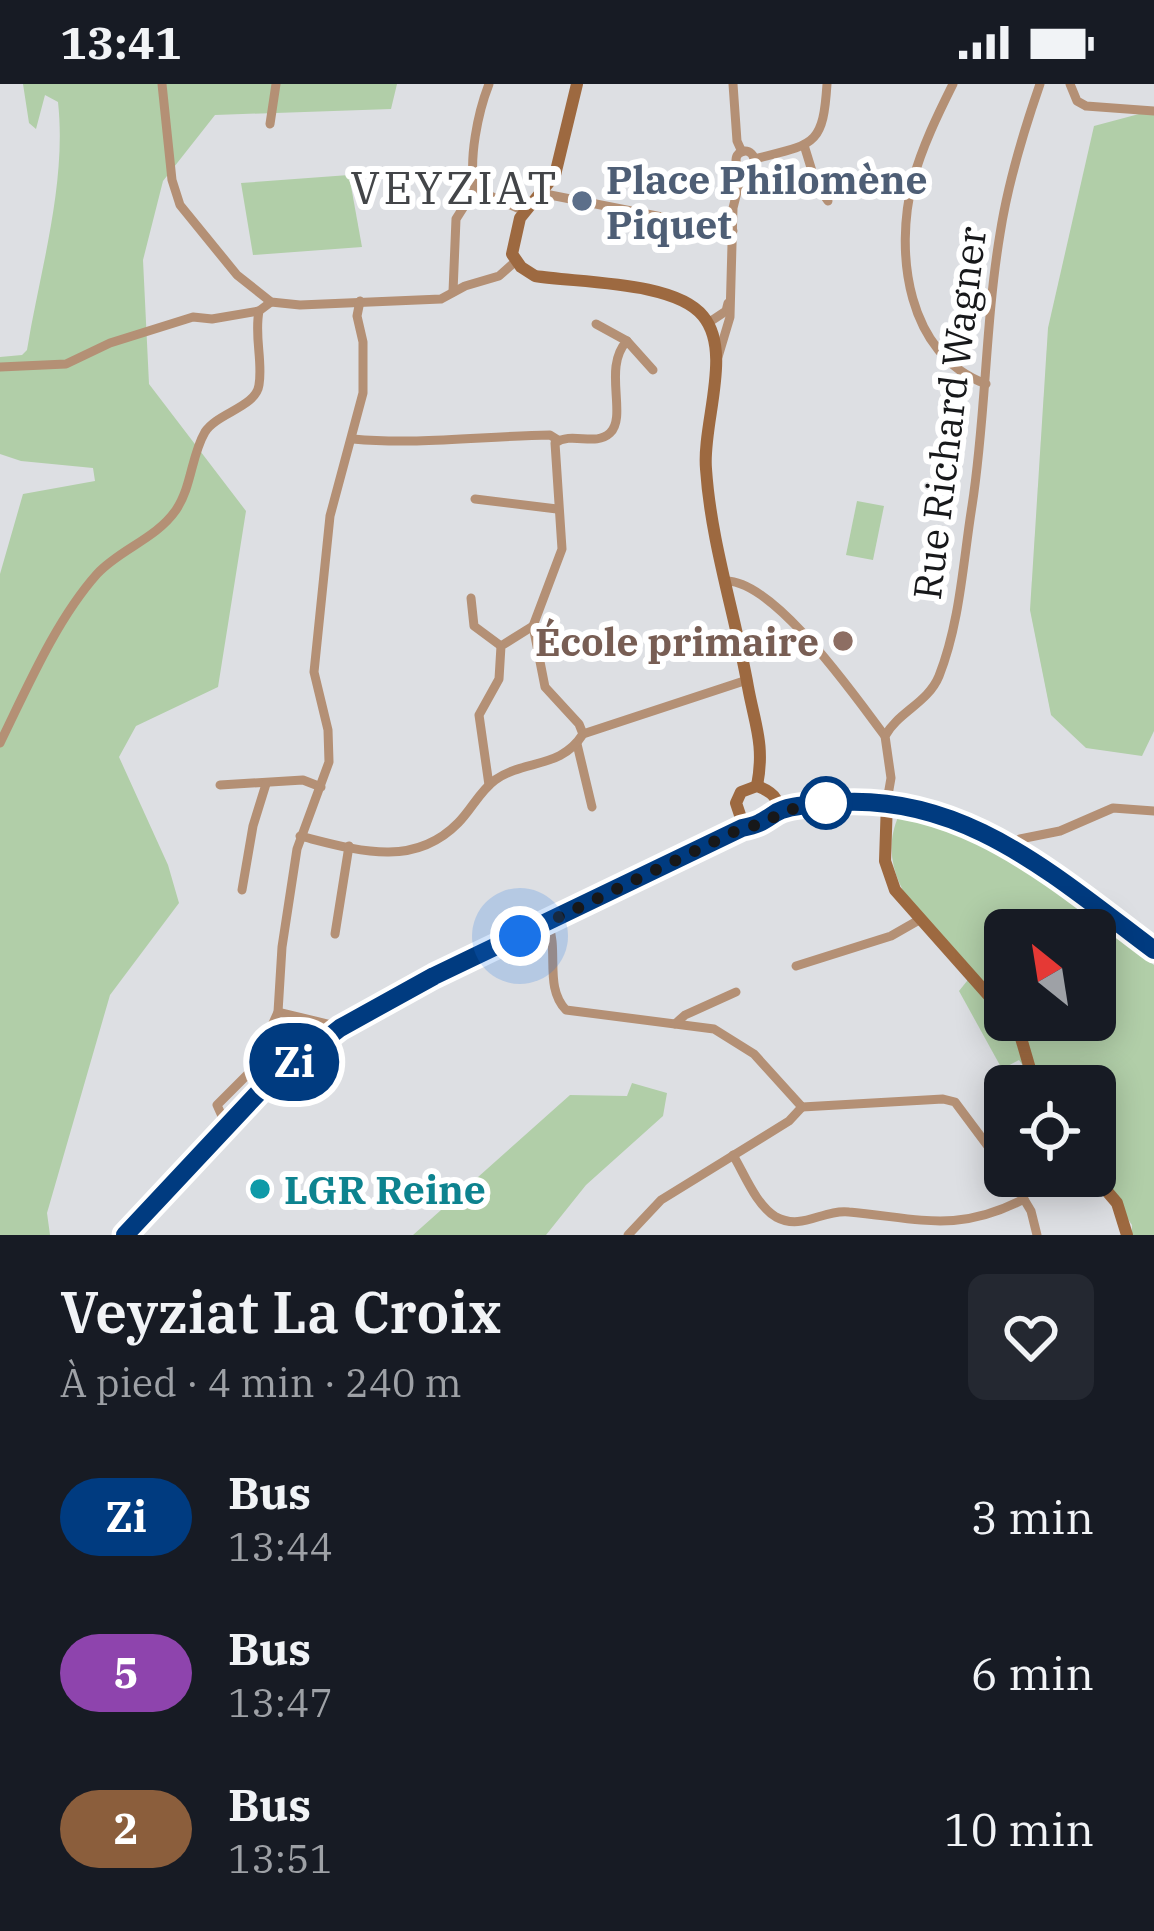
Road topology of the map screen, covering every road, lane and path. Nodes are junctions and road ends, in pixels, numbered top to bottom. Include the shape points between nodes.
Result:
1 (162, 84) edge
2 (276, 84) edge
3 (489, 84) edge
4 (577, 84) edge
5 (733, 84) edge
6 (827, 84) edge
7 (953, 84) edge
8 (1040, 84) edge
9 (1070, 84) edge
10 (1154, 111) edge
11 (270, 124) dead end
12 (804, 145) junction
13 (742, 152) junction
14 (754, 159) junction
15 (743, 169) junction
16 (476, 189) junction
17 (540, 193) junction
18 (828, 201) dead end
19 (524, 211) junction
20 (734, 231) junction
21 (515, 261) junction
22 (730, 292) junction
23 (453, 293) junction
24 (360, 301) junction
25 (271, 302) junction
26 (259, 311) junction
27 (708, 322) junction
28 (596, 324) dead end
29 (627, 340) junction
30 (716, 364) junction
31 (0, 367) edge
32 (653, 370) dead end
33 (986, 384) junction
34 (352, 440) junction
35 (558, 440) junction
36 (475, 499) dead end
37 (556, 508) junction
38 (725, 581) junction
39 (471, 598) dead end
40 (533, 626) junction
41 (501, 646) junction
42 (747, 680) junction
43 (885, 736) junction
44 (580, 739) junction
45 (0, 743) edge
46 (266, 784) junction
47 (220, 785) dead end
48 (489, 785) junction
49 (321, 787) junction
50 (764, 790) junction
51 (887, 801) junction
52 (821, 803) junction
53 (592, 807) dead end
54 (736, 809) junction
55 (1154, 812) edge
56 (774, 814) junction
57 (754, 826) junction
58 (300, 836) junction
59 (349, 846) junction
60 (1012, 847) junction
61 (706, 848) junction
62 (242, 890) dead end
63 (919, 920) junction
64 (548, 923) junction
65 (335, 934) dead end
66 (1154, 950) edge
67 (796, 966) dead end
68 (984, 991) edge
69 (736, 992) dead end
70 (278, 1012) junction
71 (675, 1024) junction
72 (340, 1028) junction
73 (802, 1107) junction
74 (226, 1125) junction
75 (984, 1142) edge
76 (733, 1155) junction
77 (1109, 1197) edge
78 (1024, 1199) joint
79 (125, 1235) edge
80 (629, 1235) edge
81 (1037, 1235) edge
82 (1127, 1235) edge

1 - 25 street via 180,205 237,275
2 - 11 street
3 - 16 street
4 - 17 main road via 555,175
5 - 13 street
6 - 12 street via 826,118
7 - 33 street via 913,182 908,271 918,321 950,362
8 - 33 street, Rue Richard Wagner via 1003,218
9 - 10 street via 1086,106
12 - 14 street
12 - 18 street
13 - 14 street
13 - 15 street via 736,159
14 - 15 street
15 - 20 street
16 - 19 street
16 - 23 street via 456,219
17 - 19 main road
17 - 20 street
19 - 21 main road via 513,237
20 - 22 street
21 - 23 street
21 - 27 main road via 536,276 674,296
22 - 27 street via 726,311
22 - 30 street
23 - 24 street
24 - 25 street
24 - 34 street via 364,382
25 - 26 street
26 - 31 street via 193,317 66,364
26 - 45 street via 254,397 208,427 191,481 162,526 89,585
27 - 30 main road
28 - 29 street
29 - 32 street
29 - 35 street via 614,373 608,436
30 - 38 main road via 705,451
33 - 43 street, Rue Richard Wagner via 967,546 941,670
34 - 35 street
34 - 49 street via 330,516 314,672 330,742
35 - 37 street
36 - 37 street
37 - 40 street via 562,549
38 - 42 main road
38 - 43 street via 749,587 799,632
39 - 41 street via 474,626
40 - 41 street
40 - 44 street via 545,687 579,724
41 - 48 street via 500,679 479,716
42 - 44 street
42 - 50 main road via 762,737
43 - 51 street
44 - 48 street via 553,761
44 - 53 street
46 - 47 street
46 - 49 street via 303,780
46 - 62 street
48 - 59 street via 460,821 416,852
49 - 58 street
50 - 52 main road
50 - 54 main road via 741,792
50 - 56 main road
51 - 52 main road
51 - 60 main road via 946,815
51 - 63 main road via 887,874
52 - 56 main road
54 - 57 main road
54 - 61 main road
55 - 60 street via 1113,808
56 - 57 main road
57 - 61 main road
58 - 59 street
58 - 70 street
59 - 65 street
60 - 66 main road
61 - 64 main road
63 - 67 street
63 - 68 main road
64 - 71 street via 554,993 566,1010
64 - 72 main road
69 - 71 street
70 - 72 street
70 - 74 street via 252,1070 220,1100
71 - 73 street via 714,1028 736,1040
72 - 74 main road
73 - 75 street via 943,1099 955,1102
73 - 76 street
74 - 79 main road
76 - 78 street via 764,1207 782,1220 850,1212 944,1222
76 - 80 street via 662,1201
77 - 82 main road
78 - 81 street

